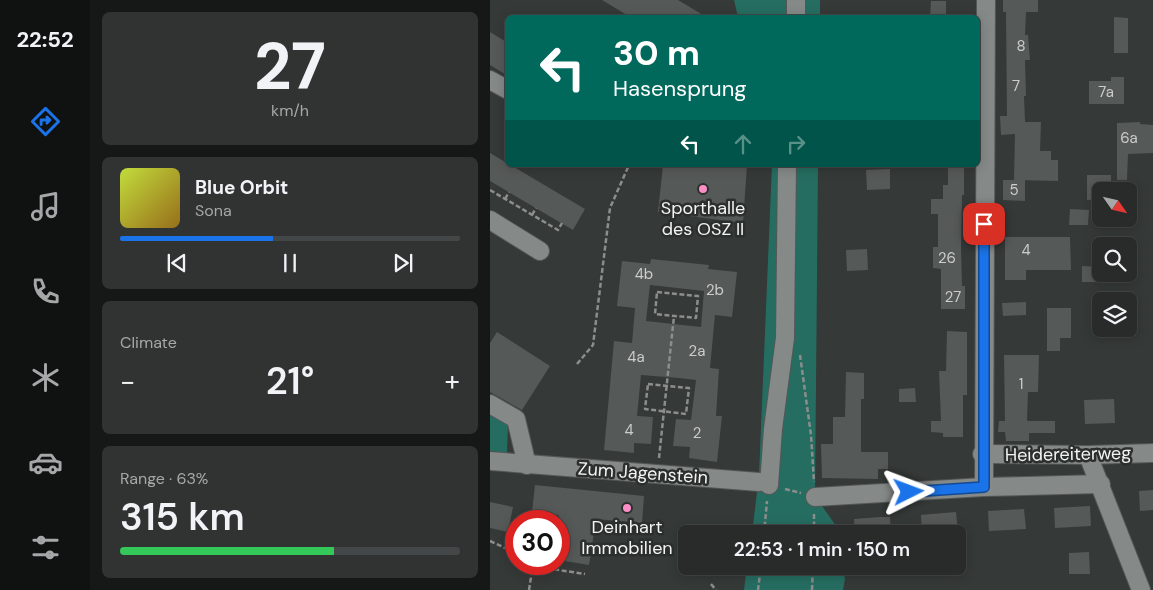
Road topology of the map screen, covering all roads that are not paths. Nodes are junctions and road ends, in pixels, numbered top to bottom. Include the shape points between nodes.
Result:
1 (796, 0) edge
2 (986, 0) edge
3 (796, 15) edge
4 (490, 80) edge
5 (505, 88) edge
6 (787, 167) edge
7 (490, 220) edge
8 (540, 251) dead end
9 (490, 404) edge
10 (1153, 453) edge
11 (982, 454) junction
12 (1088, 455) junction
13 (490, 461) edge
14 (527, 465) junction
15 (1101, 484) junction
16 (984, 487) junction
17 (815, 497) road end
18 (1141, 590) edge

1 - 3 street
2 - 11 street
4 - 5 street
6 - 14 street, Zum Jagenstein via 785,338 764,483
7 - 8 street
9 - 14 street via 516,419
10 - 12 street, Heidereiterweg
11 - 12 street, Heidereiterweg
11 - 16 street
12 - 15 street
13 - 14 street, Zum Jagenstein
15 - 16 street
15 - 18 street
16 - 17 street

